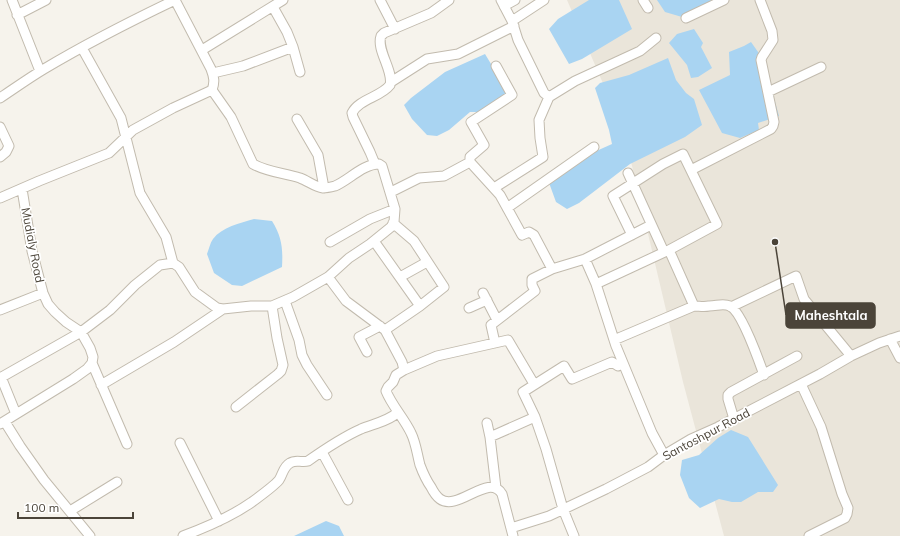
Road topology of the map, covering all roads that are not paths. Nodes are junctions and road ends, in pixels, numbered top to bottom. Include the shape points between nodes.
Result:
1 (12, 0) edge
2 (46, 0) edge
3 (175, 0) edge
4 (283, 0) edge
5 (380, 0) edge
6 (449, 0) edge
7 (515, 0) edge
8 (544, 0) edge
9 (724, 0) edge
10 (760, 0) edge
11 (503, 3) edge
12 (273, 7) junction
13 (17, 15) junction
14 (686, 18) dead end
15 (513, 23) junction
16 (395, 28) junction
17 (656, 38) dead end
18 (293, 47) junction
19 (82, 48) junction
20 (202, 50) junction
21 (496, 66) dead end
22 (821, 67) dead end
23 (40, 71) junction
24 (300, 72) dead end
25 (213, 73) junction
26 (390, 82) junction
27 (212, 90) junction
28 (768, 92) junction
29 (548, 97) junction
30 (0, 98) edge
31 (297, 119) dead end
32 (0, 127) edge
33 (126, 137) junction
34 (594, 148) dead end
35 (0, 156) edge
36 (470, 162) junction
37 (375, 164) junction
38 (691, 170) junction
39 (628, 173) dead end
40 (633, 184) junction
41 (324, 188) junction
42 (494, 188) junction
43 (22, 189) junction
44 (391, 192) junction
45 (0, 198) edge
46 (507, 208) junction
47 (395, 209) junction
48 (393, 223) junction
49 (651, 225) junction
50 (632, 235) junction
51 (374, 241) junction
52 (330, 242) dead end
53 (667, 251) junction
54 (585, 259) junction
55 (427, 262) junction
56 (173, 264) junction
57 (552, 269) junction
58 (328, 277) junction
59 (400, 277) junction
60 (596, 284) junction
61 (43, 293) junction
62 (285, 301) junction
63 (272, 306) junction
64 (420, 306) junction
65 (694, 306) junction
66 (732, 307) junction
67 (469, 308) dead end
68 (223, 309) junction
69 (0, 310) edge
70 (497, 320) junction
71 (383, 328) junction
72 (81, 332) junction
73 (900, 336) edge
74 (890, 339) junction
75 (614, 340) junction
76 (496, 343) junction
77 (367, 352) dead end
78 (797, 356) dead end
79 (851, 356) junction
80 (900, 358) edge
81 (92, 363) junction
82 (623, 363) junction
83 (404, 370) junction
84 (764, 375) junction
85 (0, 378) edge
86 (534, 384) junction
87 (801, 384) junction
88 (101, 385) junction
89 (327, 395) dead end
90 (236, 407) dead end
91 (398, 412) junction
92 (16, 414) junction
93 (535, 417) junction
94 (734, 419) junction
95 (3, 423) edge
96 (487, 423) dead end
97 (490, 437) junction
98 (180, 443) dead end
99 (127, 444) dead end
100 (322, 452) junction
101 (664, 455) junction
102 (117, 482) dead end
103 (496, 488) junction
104 (348, 500) dead end
105 (563, 509) junction
106 (70, 511) junction
107 (219, 521) junction
108 (512, 532) edge
109 (90, 536) edge
110 (183, 536) edge
111 (574, 536) edge
112 (809, 536) edge

1 - 13 street
2 - 13 street
3 - 19 street
3 - 20 street
4 - 12 street
5 - 16 street
6 - 16 street via 431,13
7 - 11 street
8 - 15 street
9 - 14 street
10 - 28 street via 773,40 761,60
11 - 15 street
12 - 18 street
12 - 20 street
13 - 23 street
15 - 26 street via 458,54 427,59
15 - 29 street via 516,35
16 - 26 street via 384,33 380,39
17 - 29 street via 640,51 575,81
18 - 24 street
18 - 25 street via 243,66
19 - 23 street
19 - 33 street via 121,118
20 - 25 street
21 - 36 street via 512,95 471,122 484,145 470,157
22 - 28 street
23 - 30 street
25 - 27 street
26 - 37 street via 388,88 357,107 352,113
27 - 33 street via 173,108 133,130
27 - 41 street via 231,117 253,164
28 - 38 street via 774,126
29 - 42 street via 539,120 543,157
31 - 41 street via 318,155
32 - 35 street via 9,146
33 - 43 street via 109,154 39,180
33 - 56 street via 140,194 166,237
34 - 46 street
36 - 42 street
36 - 44 street via 444,176 419,178
37 - 41 street via 334,186
37 - 44 street via 382,166
38 - 40 street via 683,154
38 - 53 street via 717,224
39 - 40 street
40 - 49 street
40 - 50 street via 613,196
42 - 46 street
43 - 45 street
43 - 61 street, Mudialy Road via 36,272
44 - 47 street
46 - 57 street via 522,235 529,232 534,235
47 - 48 street
47 - 52 street via 370,219
48 - 51 street
48 - 55 street via 414,241
49 - 50 street
49 - 53 street
50 - 54 street
51 - 58 street via 349,258
51 - 59 street
53 - 60 street
53 - 65 street
54 - 57 street
54 - 60 street
55 - 59 street
55 - 64 street via 444,287
56 - 68 street via 179,267 196,292 217,308
56 - 72 street via 160,265
57 - 70 street via 532,279 535,291
58 - 62 street
58 - 71 street via 346,301
59 - 64 street
60 - 75 street
61 - 69 street
61 - 72 street, Mudialy Road via 55,312
62 - 63 street
62 - 89 street via 302,355
63 - 68 street
63 - 90 street via 282,368
64 - 71 street
65 - 66 street via 722,304
65 - 75 street
66 - 79 street via 796,276 804,299
66 - 84 street via 742,320
67 - 70 street via 485,296
68 - 88 street via 174,342
70 - 76 street via 491,324
71 - 77 street via 359,337
71 - 83 street
72 - 81 street, Mudialy Road via 90,348
72 - 85 street
73 - 74 street, Santoshpur Road
74 - 79 street, Santoshpur Road
74 - 80 street
75 - 82 street
76 - 83 street via 437,356
76 - 86 street via 508,340
78 - 84 street
79 - 87 street, Santoshpur Road
81 - 88 street, Mudialy Road
81 - 92 street via 73,379
82 - 86 street via 618,366 612,362 572,379 564,366
82 - 101 street via 652,433
83 - 91 street via 396,375 386,391
84 - 94 street via 728,395
85 - 92 street
86 - 93 street via 522,392
87 - 94 street, Santoshpur Road
87 - 112 street via 821,426 848,508 844,518
88 - 99 street, Mudialy Road
91 - 100 street via 394,416 360,429
91 - 103 street via 412,433 424,476 440,499 454,501 482,489
92 - 95 street
93 - 97 street
93 - 105 street
94 - 101 street, Santoshpur Road
95 - 106 street
96 - 97 street
97 - 103 street
98 - 107 street
100 - 104 street
100 - 107 street via 308,461 290,462 282,471 279,480 268,490
101 - 105 street, Santoshpur Road via 648,467
102 - 106 street
103 - 108 street via 502,494
105 - 108 street, Santoshpur Road
105 - 111 street
106 - 109 street
107 - 110 street

